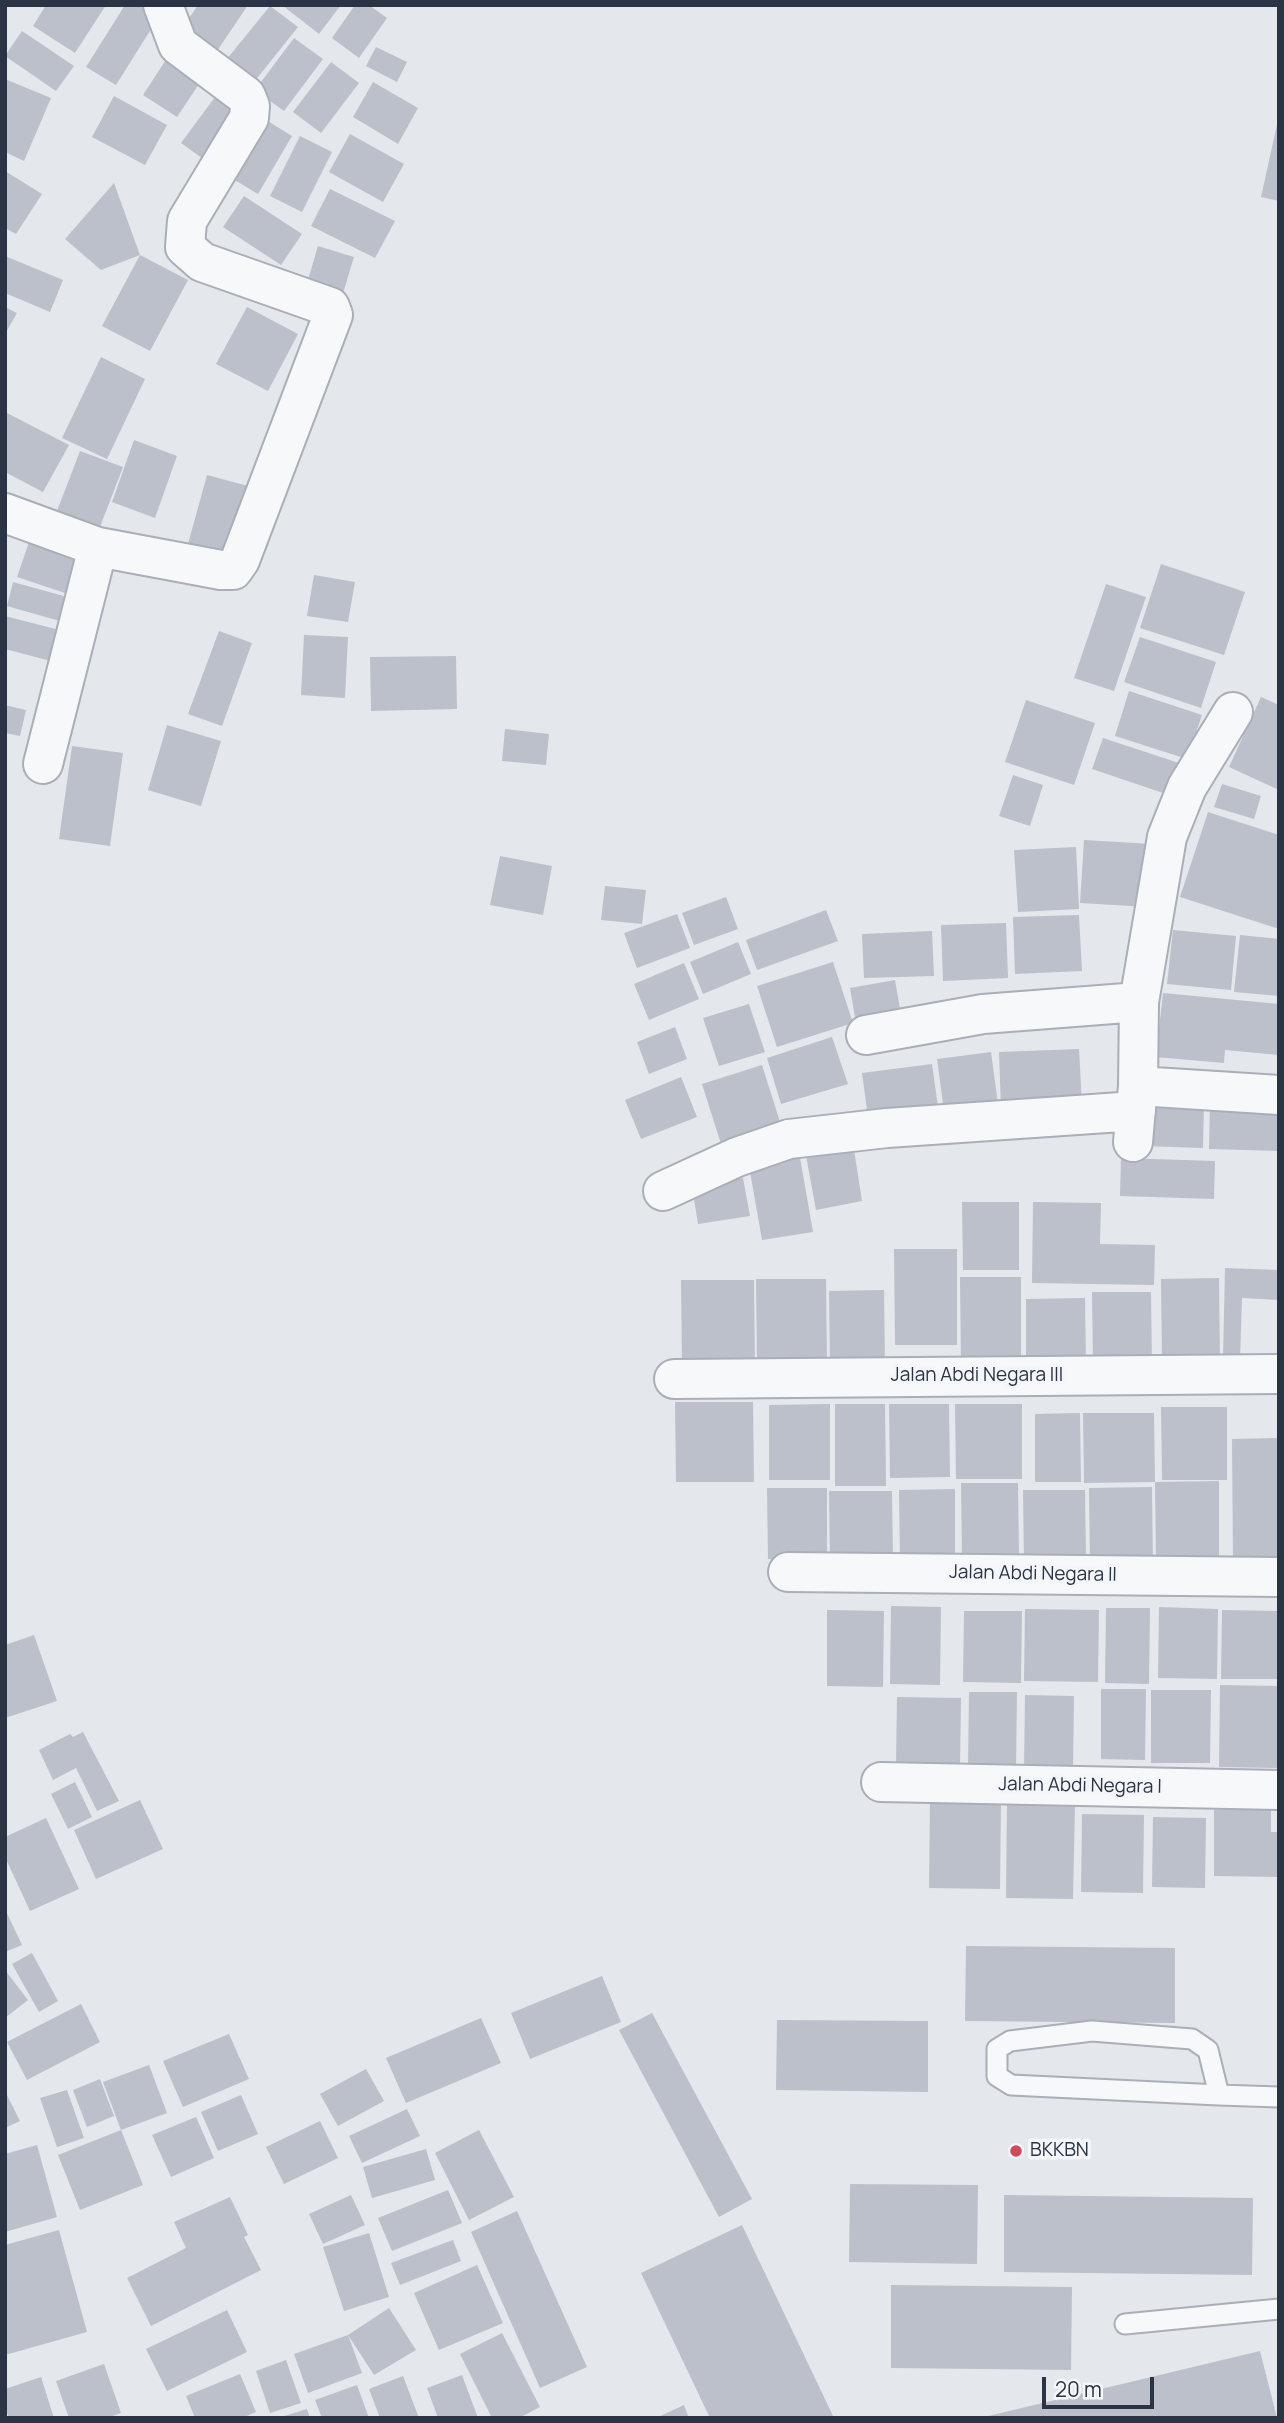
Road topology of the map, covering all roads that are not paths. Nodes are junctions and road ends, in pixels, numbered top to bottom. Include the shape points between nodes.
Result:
1 (163, 5) edge
2 (5, 513) edge
3 (98, 547) junction
4 (1233, 712) dead end
5 (43, 764) dead end
6 (1139, 1002) junction
7 (866, 1035) dead end
8 (1279, 1095) edge
9 (1135, 1113) junction
10 (663, 1191) dead end
11 (1279, 1374) edge
12 (674, 1379) dead end
13 (788, 1572) dead end
14 (1279, 1577) edge
15 (881, 1782) dead end
16 (1279, 1790) edge
17 (1219, 2095) junction
18 (1279, 2096) edge
19 (1279, 2309) edge
20 (1125, 2324) dead end

1 - 3 street via 178,46 246,96 250,106 248,118 187,221 185,247 202,262 330,307 333,315 233,570
2 - 3 street
3 - 5 street
4 - 6 street via 1187,787 1167,837
6 - 7 street via 983,1014
6 - 9 street
8 - 9 street
9 - 10 street via 887,1128 789,1139
11 - 12 street, Jalan Abdi Negara III
13 - 14 street, Jalan Abdi Negara II
15 - 16 street, Jalan Abdi Negara I
17 - 17 lane via 1011,2085 998,2076 997,2049 1010,2041 1092,2031 1192,2039 1208,2050
17 - 18 lane
19 - 20 lane

